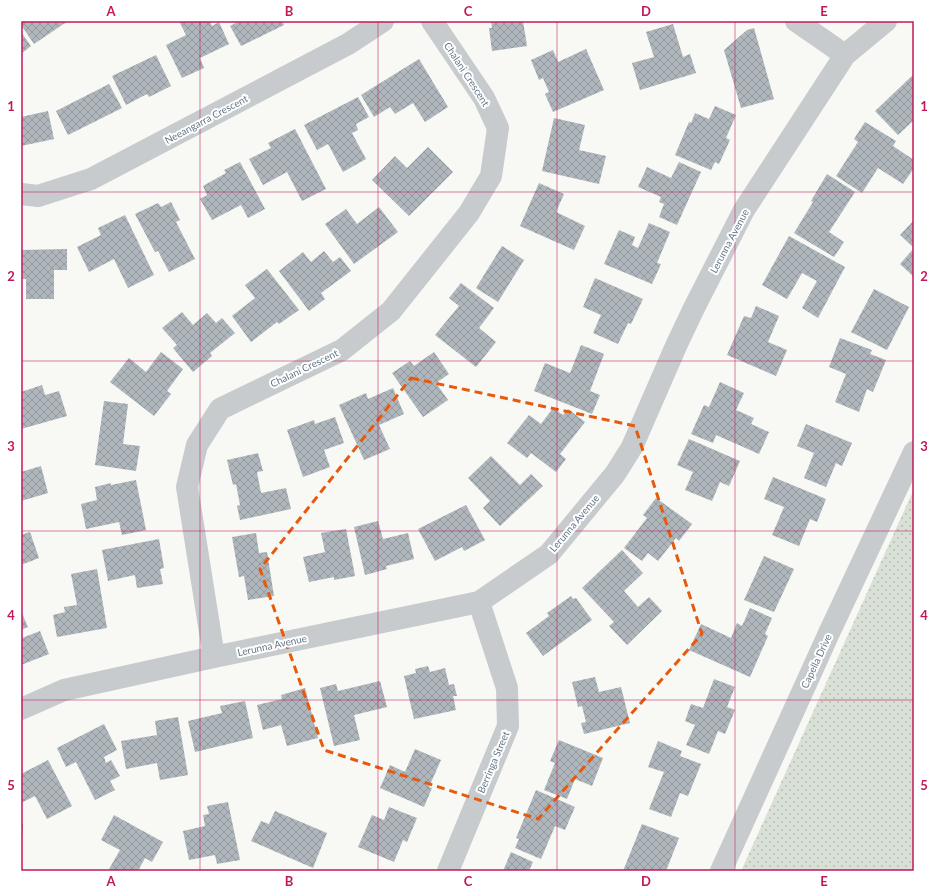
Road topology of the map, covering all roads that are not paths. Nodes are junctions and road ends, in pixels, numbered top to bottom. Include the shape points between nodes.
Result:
1 (383, 21) edge
2 (432, 21) edge
3 (796, 21) edge
4 (886, 21) edge
5 (845, 56) junction
6 (21, 194) edge
7 (914, 452) edge
8 (479, 602) junction
9 (214, 657) junction
10 (21, 709) edge
11 (448, 871) edge
12 (721, 871) edge

1 - 6 street, Neeangarra Crescent via 348,44 91,179 38,196
2 - 9 street, Chalani Crescent via 484,98 498,128 491,176 469,213 391,311 342,350 220,409 197,445 187,487
3 - 5 street
4 - 5 street, Lerunna Avenue
5 - 8 street, Lerunna Avenue via 744,210 691,314 632,447 615,474 549,554
7 - 12 street, Capella Drive
8 - 9 street, Lerunna Avenue
8 - 11 street, Berringa Street via 507,688 508,726
9 - 10 street, Lerunna Avenue via 64,690

